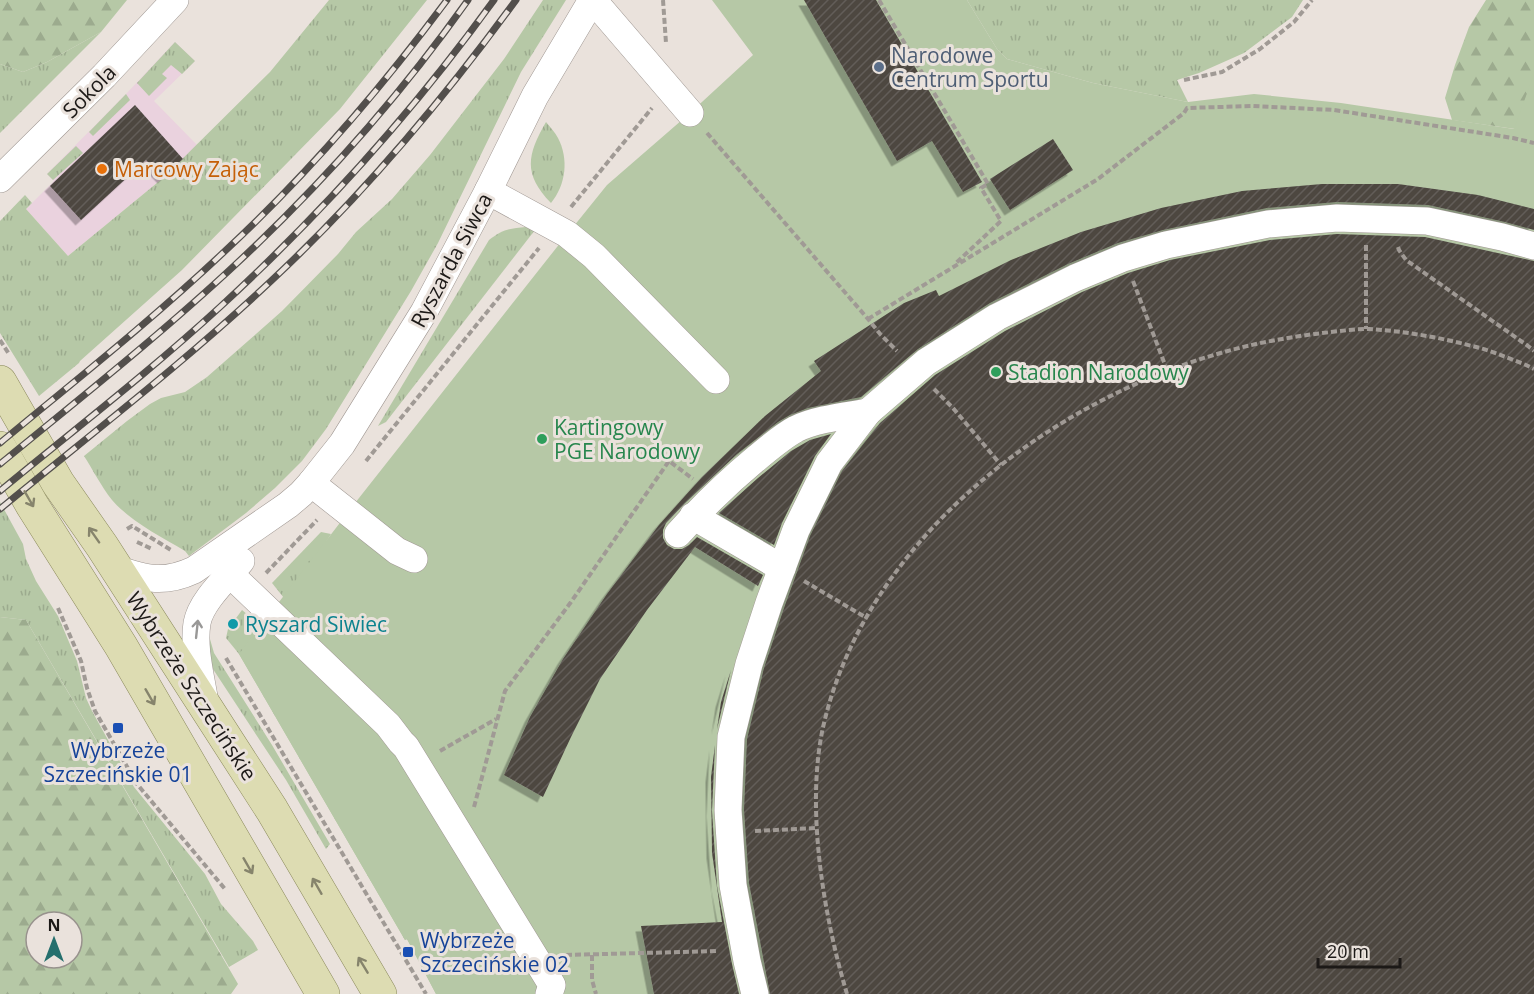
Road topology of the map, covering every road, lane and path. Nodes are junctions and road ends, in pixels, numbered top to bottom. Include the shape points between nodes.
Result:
1 (175, 0) edge
2 (592, 0) edge
3 (663, 0) edge
4 (879, 0) edge
5 (1312, 0) edge
6 (666, 44) dead end
7 (1184, 80) dead end
8 (669, 88) junction
9 (690, 113) joint
10 (1534, 143) edge
11 (0, 179) edge
12 (488, 191) junction
13 (555, 226) junction
14 (1534, 246) edge
15 (1366, 256) dead end
16 (1415, 267) dead end
17 (950, 269) junction
18 (1140, 300) dead end
19 (868, 319) junction
20 (1366, 329) junction
21 (881, 335) dead end
22 (1534, 351) edge
23 (1534, 369) edge
24 (1167, 370) junction
25 (716, 380) dead end
26 (0, 381) edge
27 (953, 408) dead end
28 (868, 412) junction
29 (0, 448) edge
30 (1000, 465) junction
31 (362, 466) dead end
32 (311, 483) junction
33 (697, 483) dead end
34 (335, 501) junction
35 (288, 505) junction
36 (414, 560) dead end
37 (116, 569) junction
38 (792, 574) junction
39 (239, 583) junction
40 (56, 604) dead end
41 (865, 617) junction
42 (206, 708) junction
43 (498, 718) junction
44 (416, 764) junction
45 (817, 828) junction
46 (752, 831) dead end
47 (465, 843) junction
48 (226, 891) dead end
49 (729, 950) dead end
50 (561, 955) dead end
51 (592, 955) junction
52 (323, 994) edge
53 (380, 994) edge
54 (549, 994) edge
55 (596, 994) edge
56 (755, 994) edge
57 (847, 994) edge

1 - 11 street, Sokola
2 - 8 street
2 - 12 street, Ryszarda Siwca via 535,96
3 - 6 path
4 - 17 path via 988,184 981,188 1001,221
5 - 7 path via 1294,22 1260,49 1222,72
8 - 9 street
8 - 13 path
9 - 19 path
10 - 17 path via 1334,110 1187,108 1098,178
12 - 13 street
12 - 32 street, Ryszarda Siwca via 424,312 342,444
13 - 25 street via 594,256
13 - 31 path
14 - 28 street via 1427,221 1337,218 1268,225 1166,245 1075,278 997,317 927,362
15 - 20 path
16 - 22 path
17 - 19 path
18 - 24 path
19 - 21 path
20 - 23 path via 1474,346
20 - 24 path via 1261,342
24 - 30 path via 1080,412
37 -> 26 main road, Wybrzeże Szczecińskie via 58,483
27 - 30 path
28 - 38 street via 829,463 796,530
28 - 38 street via 796,429 731,479 686,525
29 -> 52 main road, Wybrzeże Szczecińskie via 121,646
30 - 41 path via 929,532
32 - 34 street
32 - 35 street, Ryszarda Siwca
33 - 43 path via 669,461 505,692
34 - 36 street
34 - 39 path
35 - 37 street, Ryszarda Siwca via 182,576 142,578
35 - 39 street, Ryszarda Siwca
37 - 42 main road, Wybrzeże Szczecińskie
38 - 41 path
38 - 56 street via 769,603 731,736 728,810 733,885
42 -> 39 street, Ryszarda Siwca via 196,641 198,621 204,606
39 - 44 street via 388,725
40 - 48 path via 81,661 95,711 137,784
41 - 45 path via 841,667 824,720 816,774
53 -> 42 main road, Wybrzeże Szczecińskie via 272,810
43 - 44 path
43 - 47 path
44 - 47 street
45 - 46 path
45 - 57 path via 824,892
47 - 54 street via 552,985
49 - 51 path
50 - 51 path
51 - 55 path

